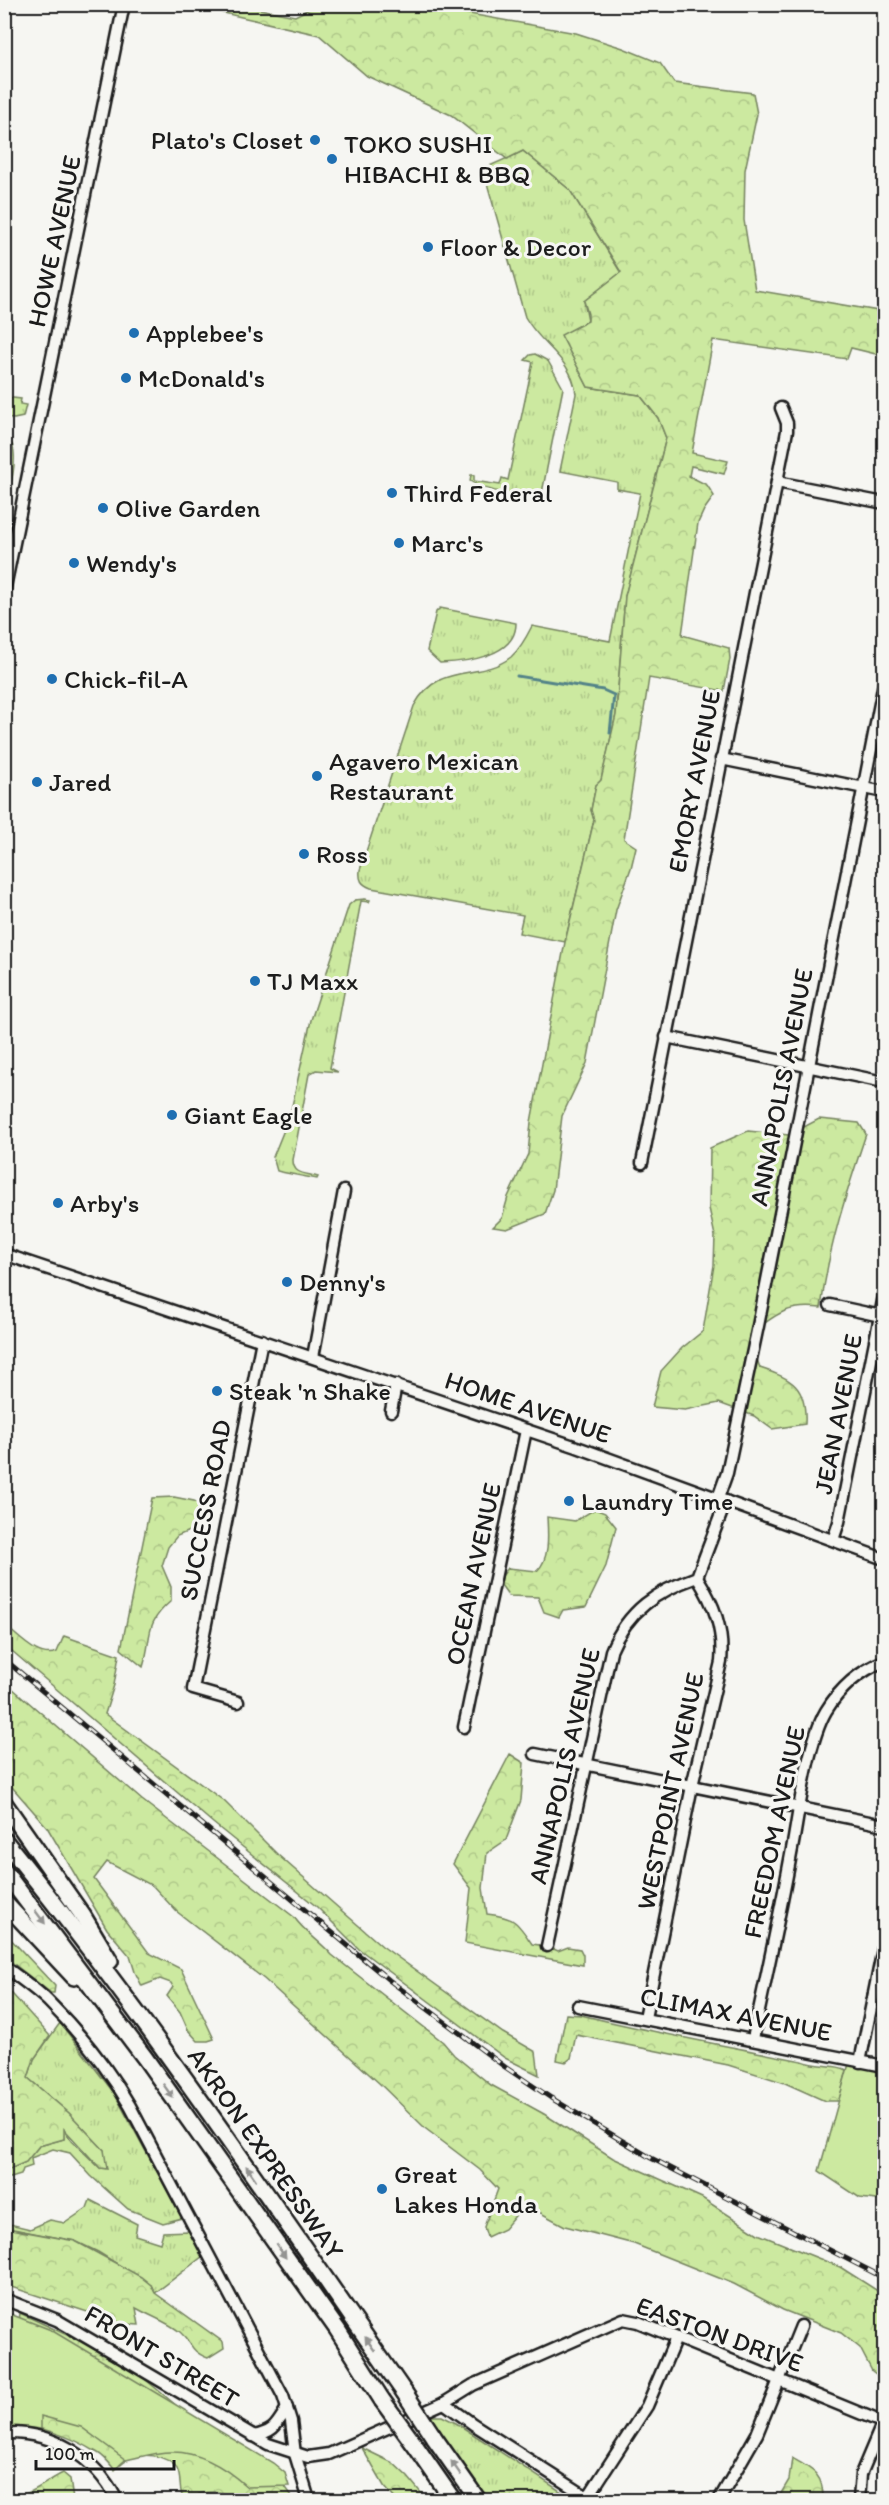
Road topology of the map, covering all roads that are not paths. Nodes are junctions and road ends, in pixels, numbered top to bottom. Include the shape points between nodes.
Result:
1 (124, 4) edge
2 (781, 408) dead end
3 (777, 482) junction
4 (885, 503) edge
5 (4, 592) edge
6 (885, 683) edge
7 (721, 759) junction
8 (863, 787) junction
9 (885, 792) edge
10 (666, 1037) junction
11 (808, 1066) junction
12 (885, 1082) edge
13 (642, 1164) dead end
14 (344, 1191) dead end
15 (4, 1254) edge
16 (885, 1296) edge
17 (830, 1305) dead end
18 (881, 1316) junction
19 (262, 1340) junction
20 (313, 1357) junction
21 (396, 1385) junction
22 (391, 1411) dead end
23 (526, 1430) junction
24 (722, 1499) junction
25 (833, 1540) junction
26 (885, 1559) edge
27 (697, 1577) junction
28 (885, 1661) edge
29 (238, 1702) dead end
30 (464, 1727) dead end
31 (535, 1754) dead end
32 (585, 1764) junction
33 (692, 1786) junction
34 (4, 1803) edge
35 (799, 1808) junction
36 (885, 1825) edge
37 (4, 1840) edge
38 (4, 1871) edge
39 (4, 1902) edge
40 (885, 1944) edge
41 (547, 1946) dead end
42 (4, 1966) edge
43 (578, 2006) dead end
44 (645, 2018) junction
45 (753, 2039) junction
46 (160, 2043) junction
47 (145, 2058) junction
48 (860, 2062) junction
49 (885, 2066) edge
50 (4, 2299) edge
51 (801, 2326) dead end
52 (676, 2337) junction
53 (780, 2379) junction
54 (444, 2403) junction
55 (287, 2408) junction
56 (884, 2423) edge
57 (4, 2433) edge
58 (253, 2436) junction
59 (295, 2454) junction
60 (589, 2499) edge
61 (117, 2500) edge
62 (309, 2500) edge
63 (453, 2500) edge
64 (478, 2500) edge
65 (719, 2500) edge
66 (859, 2500) edge

1 - 5 street, HOWE AVENUE
2 - 3 street, EMORY AVENUE via 787,423
3 - 4 street
3 - 7 street, EMORY AVENUE
6 - 8 street, ANNAPOLIS AVENUE
7 - 8 street
7 - 10 street, EMORY AVENUE
8 - 9 street
8 - 11 street, ANNAPOLIS AVENUE
10 - 11 street
10 - 13 street, EMORY AVENUE
11 - 12 street
11 - 24 street, ANNAPOLIS AVENUE
14 - 20 street
15 - 19 street, HOME AVENUE
16 - 18 street, JEAN AVENUE
17 - 18 street
18 - 25 street, JEAN AVENUE via 840,1522
19 - 20 street, HOME AVENUE
19 - 29 street, SUCCESS ROAD via 193,1689
20 - 21 street, HOME AVENUE
21 - 22 street
21 - 23 street, HOME AVENUE
23 - 24 street, HOME AVENUE
23 - 30 street, OCEAN AVENUE
24 - 25 street, HOME AVENUE
24 - 27 street, ANNAPOLIS AVENUE
25 - 26 street, HOME AVENUE
27 - 32 street, ANNAPOLIS AVENUE via 648,1600 622,1628 606,1665
27 - 33 street, WESTPOINT AVENUE via 716,1611 722,1651
28 - 35 street, FREEDOM AVENUE via 849,1683 825,1713
31 - 32 street
32 - 33 street
32 - 41 street, ANNAPOLIS AVENUE
33 - 35 street
33 - 44 street, WESTPOINT AVENUE
34 - 46 highway via 84,1916
35 - 36 street
35 - 45 street, FREEDOM AVENUE
37 - 46 highway, AKRON EXPRESSWAY via 74,1926
38 -> 47 highway, AKRON EXPRESSWAY
39 - 47 highway
40 - 48 street
42 - 55 street via 47,2000 111,2073 275,2378
43 - 44 street, CLIMAX AVENUE
44 - 45 street, CLIMAX AVENUE
45 - 48 street, CLIMAX AVENUE
64 -> 46 highway, AKRON EXPRESSWAY, bridge
47 -> 63 highway, AKRON EXPRESSWAY, bridge via 338,2329 382,2400
48 - 49 street, CLIMAX AVENUE
50 - 58 street, FRONT STREET via 57,2320
51 - 53 street
52 - 53 street, EASTON DRIVE
52 - 54 street, EASTON DRIVE via 631,2320 616,2321 473,2385
52 - 60 street via 647,2406
53 - 56 street, EASTON DRIVE
53 - 65 street via 748,2454
54 - 59 street, EASTON DRIVE via 329,2454
54 - 60 street
55 - 58 street via 269,2433
55 - 59 street
56 - 66 street via 861,2474
57 - 61 street via 35,2435 69,2448 100,2473
58 - 59 street, FRONT STREET
59 - 62 street

